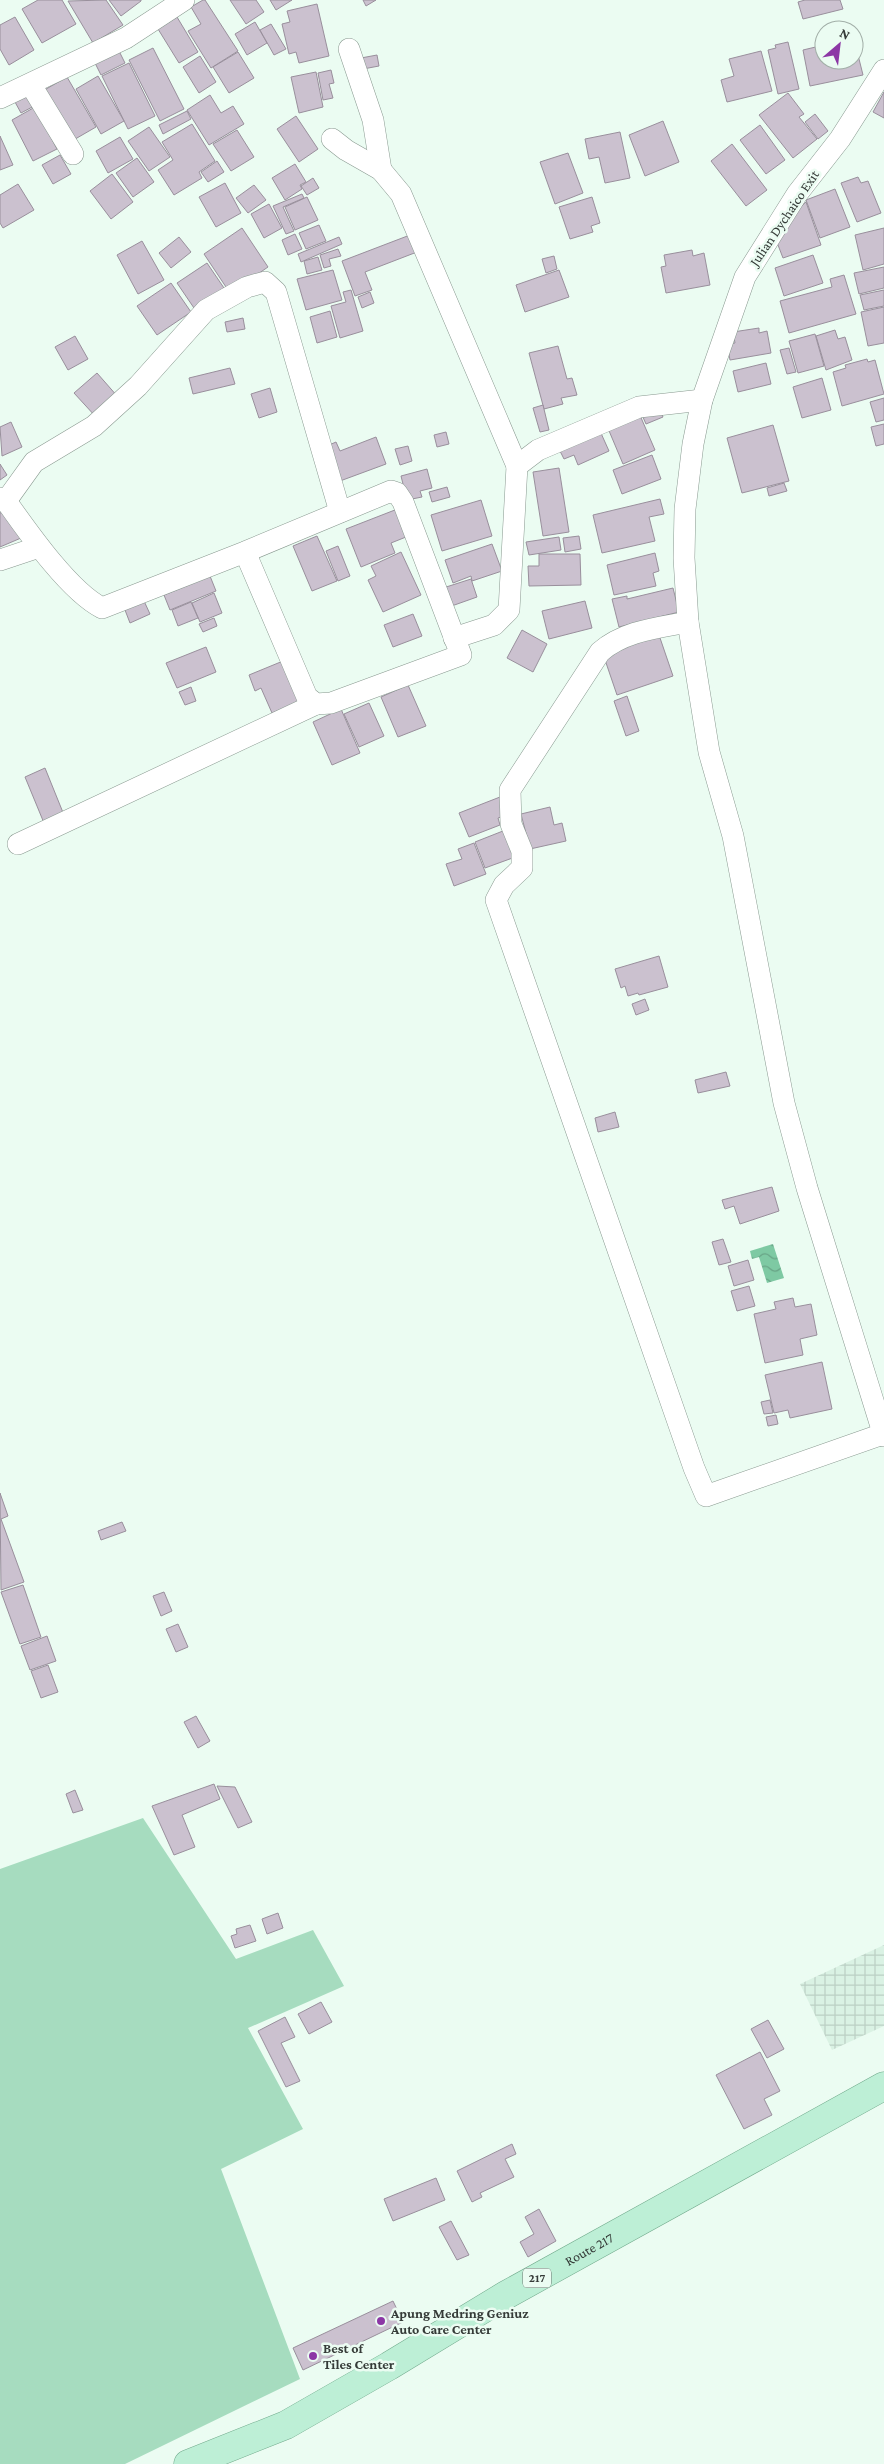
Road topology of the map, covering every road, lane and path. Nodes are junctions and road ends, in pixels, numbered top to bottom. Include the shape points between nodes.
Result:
1 (184, 0) edge
2 (349, 49) dead end
3 (884, 70) edge
4 (31, 85) junction
5 (0, 98) edge
6 (332, 139) dead end
7 (74, 154) dead end
8 (381, 170) junction
9 (702, 400) junction
10 (517, 466) junction
11 (3, 500) edge
12 (340, 512) junction
13 (40, 547) junction
14 (245, 552) junction
15 (0, 560) edge
16 (688, 622) junction
17 (454, 638) junction
18 (316, 704) junction
19 (18, 844) dead end
20 (884, 1435) edge
21 (884, 2086) edge
22 (188, 2464) edge

1 - 4 street via 126,38
2 - 8 street via 373,120
3 - 9 street, Julian Dychaico Exit via 840,139 797,194 745,277
4 - 5 street
4 - 7 street
6 - 8 street
8 - 10 street via 401,194
9 - 10 street via 639,407 538,450
9 - 16 street, Julian Dychaico Exit via 685,509
10 - 17 street via 509,610 494,625
11 - 12 street via 34,462 94,426 138,386 206,310 247,287 265,282 276,292
11 - 13 street
12 - 14 street
12 - 17 street via 391,491 398,493
13 - 14 street via 88,601 102,608
13 - 15 street
14 - 18 street via 307,697
16 - 20 street, Julian Dychaico Exit via 709,752 732,836 784,1103
16 - 20 street via 632,634 609,644 600,652 510,790 511,824 522,851 522,868 504,886 496,900 706,1496
17 - 18 street via 461,655 331,703
18 - 19 street
21 - 22 main road, Route 217 / 217 via 506,2295 286,2425

